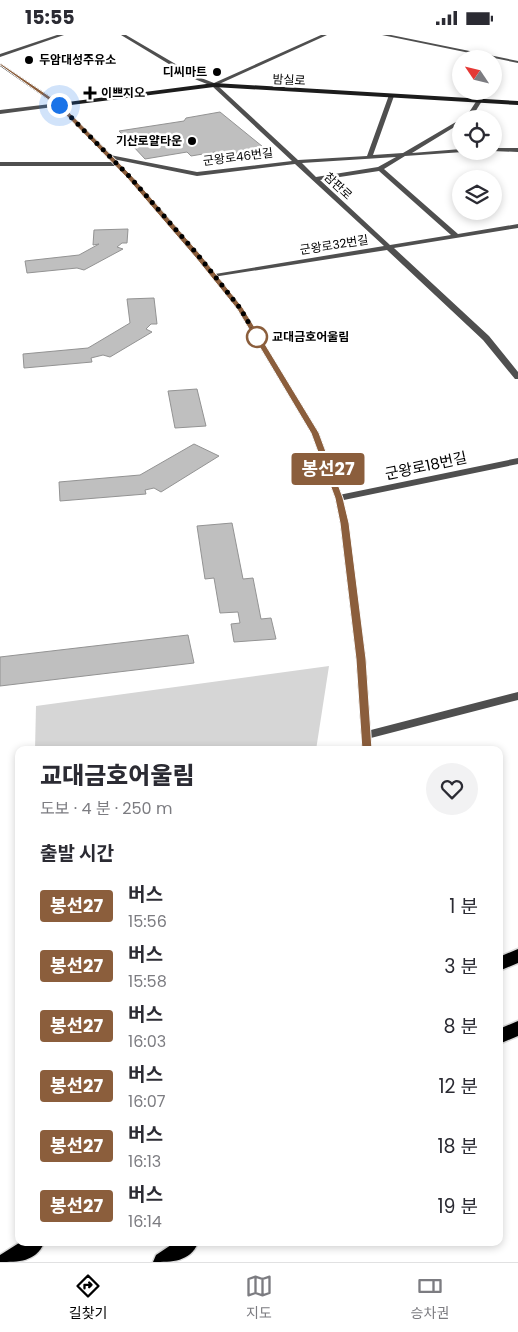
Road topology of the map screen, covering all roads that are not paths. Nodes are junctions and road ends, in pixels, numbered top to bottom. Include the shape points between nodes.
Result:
1 (62, 35) edge
2 (123, 35) edge
3 (325, 35) edge
4 (384, 35) edge
5 (0, 56) edge
6 (518, 62) edge
7 (0, 64) edge
8 (214, 85) junction
9 (391, 96) junction
10 (479, 101) junction
11 (518, 103) edge
12 (59, 105) junction
13 (473, 110) edge
14 (0, 112) edge
15 (452, 127) edge
16 (518, 149) edge
17 (502, 150) edge
18 (452, 152) edge
19 (407, 154) junction
20 (370, 156) junction
21 (110, 157) junction
22 (296, 162) junction
23 (0, 164) edge
24 (117, 164) junction
25 (380, 169) junction
26 (314, 179) junction
27 (518, 226) edge
28 (456, 236) junction
29 (388, 247) junction
30 (215, 276) junction
31 (518, 377) edge
32 (518, 461) edge
33 (339, 498) junction
34 (518, 696) edge
35 (367, 735) junction
36 (367, 746) edge
37 (518, 956) edge
38 (503, 962) edge
39 (518, 1028) edge
40 (503, 1035) edge
41 (31, 1246) edge
42 (185, 1246) edge
43 (7, 1262) edge
44 (163, 1262) edge

1 - 5 street
2 - 8 street, 참판로 via 194,77
3 - 8 street
4 - 6 street
7 - 12 main road
8 - 9 main road, 밤실로
8 - 12 main road, 밤실로
8 - 22 street, 참판로
9 - 10 main road, 밤실로
9 - 20 street
10 - 11 main road, 밤실로
10 - 13 street, 군왕로46번길
12 - 14 street
12 - 21 main road
15 - 19 street, 군왕로46번길
16 - 17 street
18 - 19 street, 군왕로46번길
19 - 20 street, 군왕로46번길
19 - 25 street
20 - 22 street, 군왕로46번길
21 - 22 street, 군왕로46번길 via 197,174
21 - 24 main road
22 - 26 street, 참판로
23 - 24 street
24 - 30 main road
25 - 26 street
25 - 28 street
26 - 29 street, 참판로
27 - 28 street, 군왕로32번길
28 - 29 street, 군왕로32번길
29 - 30 street, 군왕로32번길
29 - 31 street, 참판로 via 486,338
30 - 33 main road via 240,308 315,433
32 - 33 street, 군왕로18번길
33 - 35 main road via 361,659
34 - 35 street
35 - 36 main road
37 - 38 main road
39 - 40 main road
41 - 43 main road
42 - 44 main road

